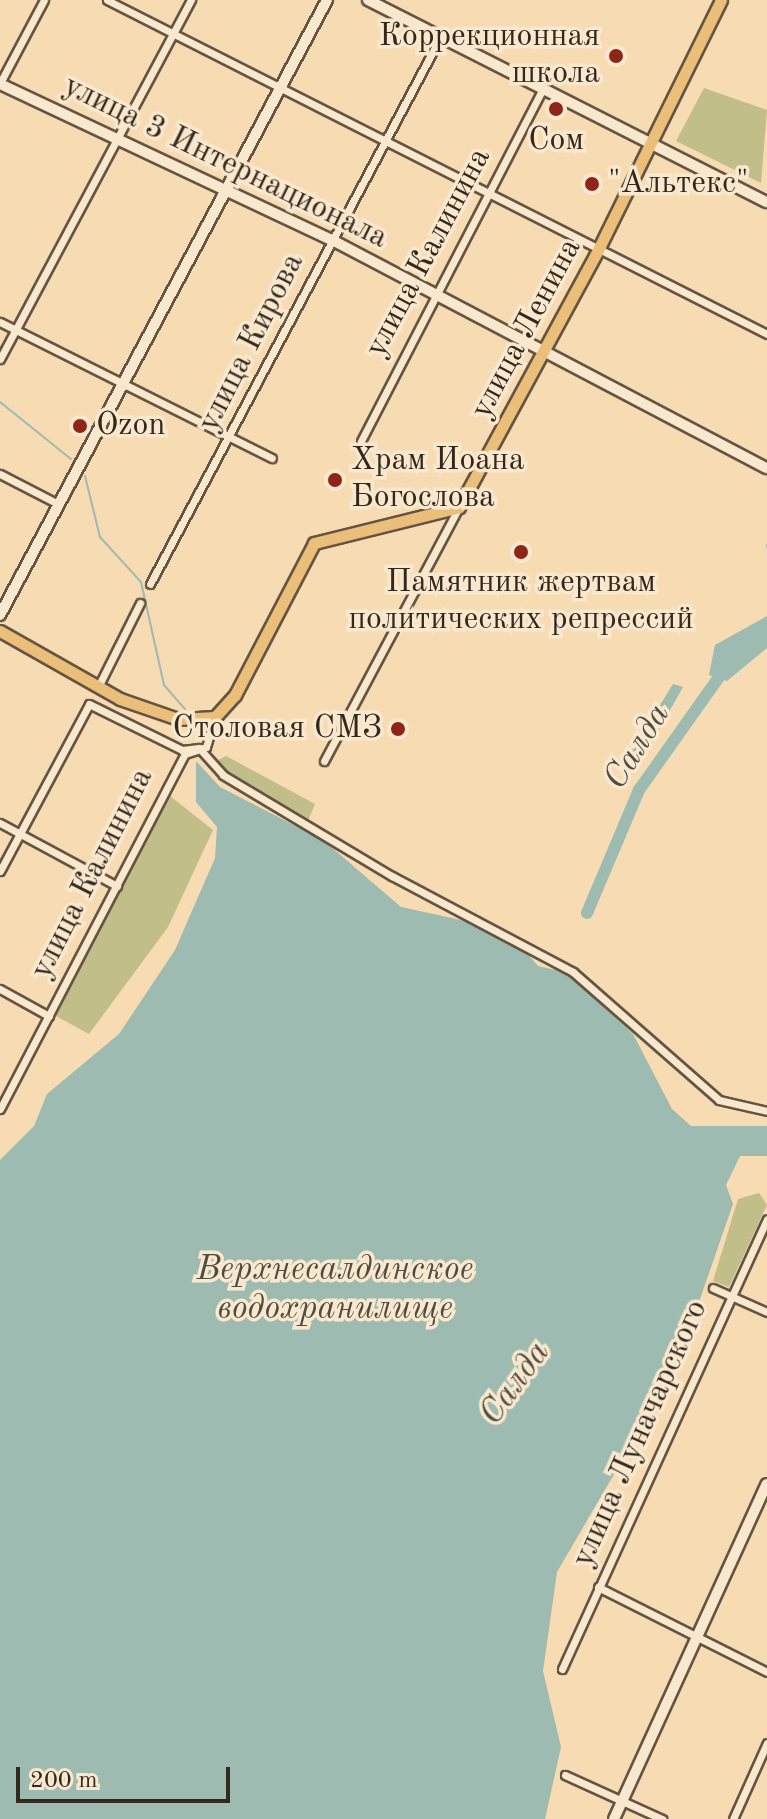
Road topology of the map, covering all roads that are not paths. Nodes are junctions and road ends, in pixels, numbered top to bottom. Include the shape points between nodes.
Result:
1 (44, 0) edge
2 (107, 0) edge
3 (191, 0) edge
4 (327, 0) edge
5 (368, 0) edge
6 (721, 0) edge
7 (174, 34) junction
8 (440, 38) junction
9 (0, 84) edge
10 (282, 88) junction
11 (543, 89) junction
12 (118, 141) junction
13 (384, 142) junction
14 (650, 144) junction
15 (226, 188) junction
16 (490, 194) junction
17 (767, 202) edge
18 (332, 240) junction
19 (599, 248) junction
20 (436, 295) junction
21 (0, 322) edge
22 (15, 330) junction
23 (767, 334) edge
24 (544, 351) junction
25 (0, 359) edge
26 (122, 386) junction
27 (229, 439) junction
28 (361, 441) dead end
29 (272, 458) dead end
30 (767, 468) edge
31 (0, 474) edge
32 (58, 504) junction
33 (459, 507) junction
34 (150, 584) dead end
35 (140, 603) dead end
36 (0, 615) edge
37 (0, 631) edge
38 (98, 687) junction
39 (215, 717) junction
40 (199, 748) junction
41 (324, 761) dead end
42 (0, 823) edge
43 (20, 833) junction
44 (0, 871) edge
45 (117, 886) junction
46 (0, 989) edge
47 (49, 1016) junction
48 (0, 1109) edge
49 (767, 1111) edge
50 (767, 1219) edge
51 (713, 1288) dead end
52 (730, 1295) junction
53 (767, 1312) edge
54 (767, 1484) edge
55 (598, 1587) junction
56 (697, 1639) junction
57 (562, 1669) dead end
58 (767, 1672) edge
59 (767, 1743) edge
60 (565, 1775) dead end
61 (622, 1801) junction
62 (614, 1819) edge
63 (662, 1819) edge
64 (733, 1819) edge

1 - 9 street
2 - 7 street
3 - 7 street
4 - 10 main road
5 - 8 main road
6 - 14 main road, улица Ленина
7 - 10 street
7 - 12 street
8 - 11 main road
8 - 13 street, улица Кирова
9 - 12 main road, улица 3 Интернационала
10 - 13 street
10 - 15 main road
11 - 14 main road
11 - 16 street, улица Калинина
12 - 15 main road, улица 3 Интернационала
12 - 22 street
13 - 16 street
13 - 18 street, улица Кирова
14 - 17 main road
14 - 19 main road, улица Ленина
15 - 18 main road, улица 3 Интернационала
15 - 26 main road
16 - 19 street
16 - 20 street, улица Калинина
18 - 20 main road, улица 3 Интернационала
18 - 27 street, улица Кирова
19 - 23 street
19 - 24 main road, улица Ленина
20 - 24 main road, улица 3 Интернационала
20 - 28 street, улица Калинина
21 - 22 street
22 - 25 street
22 - 26 street
24 - 30 main road, улица 3 Интернационала
24 - 33 main road, улица Ленина
26 - 27 street
26 - 32 main road
27 - 29 street
27 - 34 street, улица Кирова
31 - 32 street
32 - 36 main road
33 - 39 main road via 314,543 235,695
33 - 41 street, улица Ленина
35 - 38 street
37 - 38 main road
38 - 39 main road via 178,719
39 - 40 street, улица Калинина via 217,726
40 - 43 street via 182,750 89,704
40 - 45 street, улица Калинина via 185,754
40 - 49 street via 223,775 392,876 573,972 719,1100
42 - 43 street
43 - 44 street
43 - 45 street
45 - 47 street, улица Калинина
46 - 47 street
47 - 48 street, улица Калинина
50 - 52 street, улица Луначарского
51 - 52 street
52 - 53 street
52 - 55 street, улица Луначарского
54 - 56 main road
55 - 56 street
55 - 57 street, улица Луначарского
56 - 58 street
56 - 61 main road
59 - 64 street
60 - 61 street
61 - 62 main road
61 - 63 street

